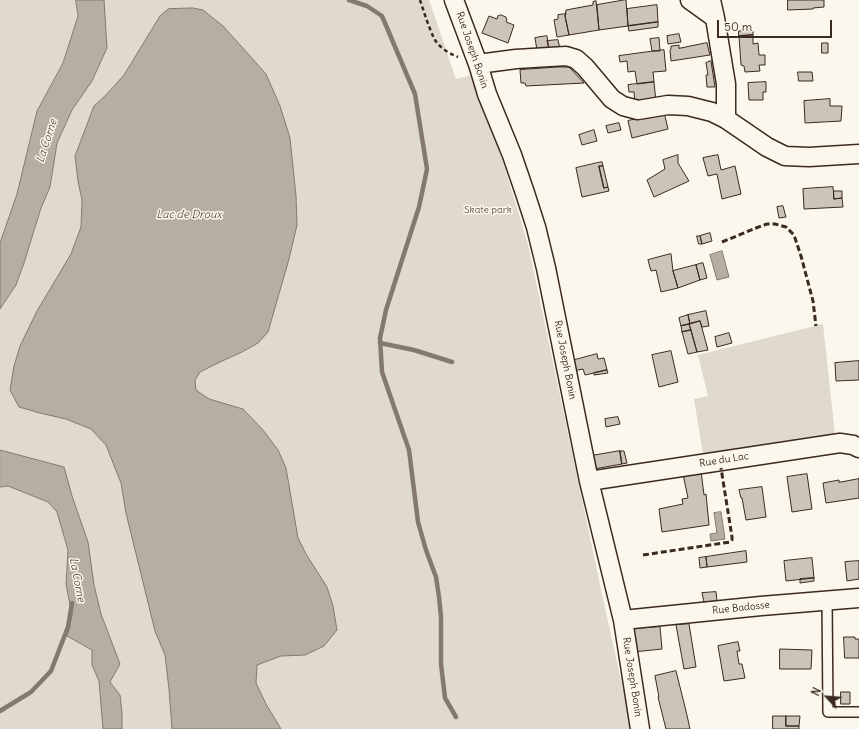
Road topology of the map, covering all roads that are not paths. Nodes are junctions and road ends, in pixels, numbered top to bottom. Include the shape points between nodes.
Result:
1 (454, 0) edge
2 (690, 0) edge
3 (711, 0) edge
4 (715, 18) junction
5 (478, 64) junction
6 (726, 118) junction
7 (859, 154) edge
8 (859, 448) edge
9 (589, 481) junction
10 (859, 598) edge
11 (827, 600) junction
12 (623, 620) junction
13 (859, 712) edge
14 (640, 729) edge

1 - 5 street, Rue Joseph Bonin
2 - 4 street
3 - 4 street
4 - 6 street via 726,84
5 - 6 street via 566,56 576,59 612,99 623,106 638,110 688,106
5 - 9 street, Rue Joseph Bonin via 536,227
6 - 7 street via 767,147 785,156
8 - 9 street, Rue du Lac via 840,443
9 - 12 street, Rue Joseph Bonin
10 - 11 street, Rue Badosse
11 - 12 street, Rue Badosse
11 - 13 lane via 828,712
12 - 14 street, Rue Joseph Bonin

